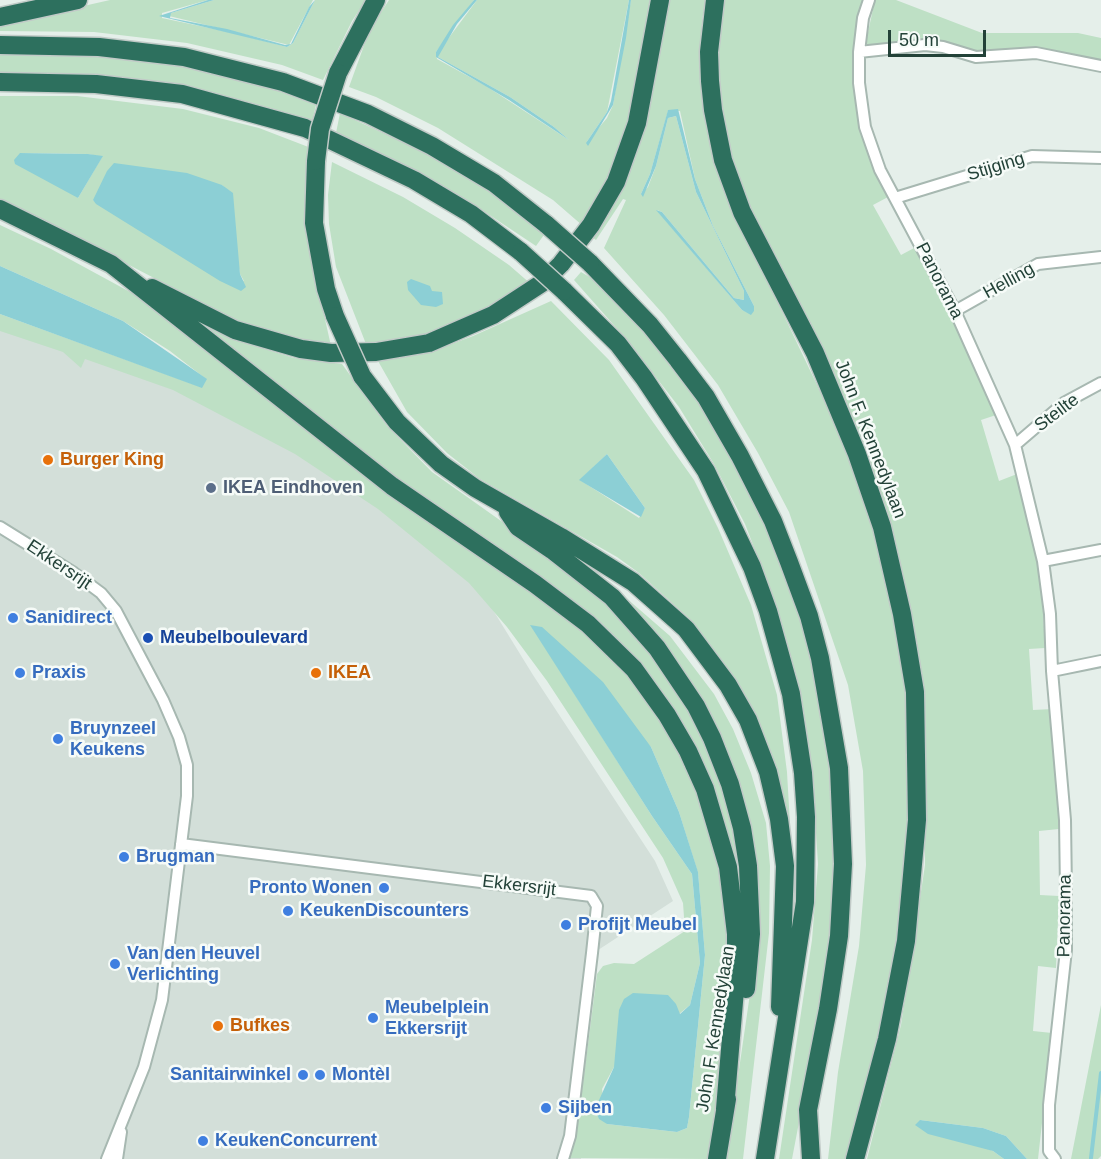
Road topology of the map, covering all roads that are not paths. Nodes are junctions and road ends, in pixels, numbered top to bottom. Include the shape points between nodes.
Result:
1 (78, 0) edge
2 (376, 0) edge
3 (660, 0) edge
4 (715, 0) edge
5 (869, 0) edge
6 (0, 17) edge
7 (0, 45) edge
8 (859, 52) junction
9 (1101, 66) edge
10 (0, 82) edge
11 (1101, 158) edge
12 (895, 198) junction
13 (0, 209) edge
14 (1101, 257) edge
15 (144, 288) junction
16 (955, 311) junction
17 (1101, 383) edge
18 (1015, 445) junction
19 (503, 505) junction
20 (0, 527) edge
21 (1101, 550) edge
22 (1043, 561) junction
23 (1101, 661) edge
24 (1052, 671) junction
25 (181, 844) junction
26 (781, 1051) junction
27 (725, 1109) junction
28 (808, 1110) junction
29 (123, 1120) junction
30 (107, 1159) edge
31 (117, 1159) edge
32 (562, 1159) edge
33 (717, 1159) edge
34 (765, 1159) edge
35 (800, 1159) edge
36 (811, 1159) edge
37 (855, 1159) edge
38 (1055, 1159) edge

1 - 6 highway
2 - 19 highway, John F. Kennedylaan, bridge via 338,73 320,129 314,223 326,289 362,376 397,422 441,464
3 - 15 highway via 637,123 616,182 591,225 561,264 542,283 493,315 429,343 376,352 331,353 276,344 235,330 154,289
4 - 37 highway, John F. Kennedylaan via 710,81 726,171 755,240 815,353 856,454 882,527 915,692 917,820 906,941 887,1039
5 - 8 street, Panorama
7 - 28 highway, bridge via 99,47 184,57 283,82 368,114 494,183 547,225 650,325 706,397 773,521 809,616 834,733 843,864 830,999
8 - 9 street via 925,45 976,57 1036,53
8 - 12 street, Panorama via 858,82 865,127
10 - 26 highway, bridge via 96,84 182,94 304,128 414,180 471,214 521,252 618,344 688,441 720,498 768,610 791,694 803,773 806,852 801,939
11 - 12 street, Stijging via 1032,156
12 - 16 street, Panorama
13 - 15 highway via 111,264
14 - 16 street, Helling via 1038,264
15 - 27 highway via 151,298 392,486 588,624 634,669 667,715 705,789 728,867 736,934 736,978
16 - 18 street, Panorama
17 - 18 street, Steilte via 1064,403
18 - 22 street, Panorama
19 - 26 highway via 633,582 677,621 729,685 748,720 768,772 782,842 785,902 780,968
19 - 27 highway, John F. Kennedylaan via 518,527 612,597 657,648 696,706 730,784 748,866 751,934 739,1038
20 - 25 street, Ekkersrijt via 101,593 125,627 171,718 187,765
21 - 22 street
22 - 24 street, Panorama
23 - 24 street
24 - 38 street, Panorama via 1065,820 1066,891 1066,950 1049,1105 1049,1151
25 - 29 street, Ekkersrijt via 162,1000 144,1067
25 - 32 street, Ekkersrijt via 591,896 597,906 592,956 570,1136
26 - 34 highway
27 - 33 highway, John F. Kennedylaan
28 - 35 highway
28 - 36 highway
29 - 30 street, Ekkersrijt
29 - 31 street, Ekkersrijt

